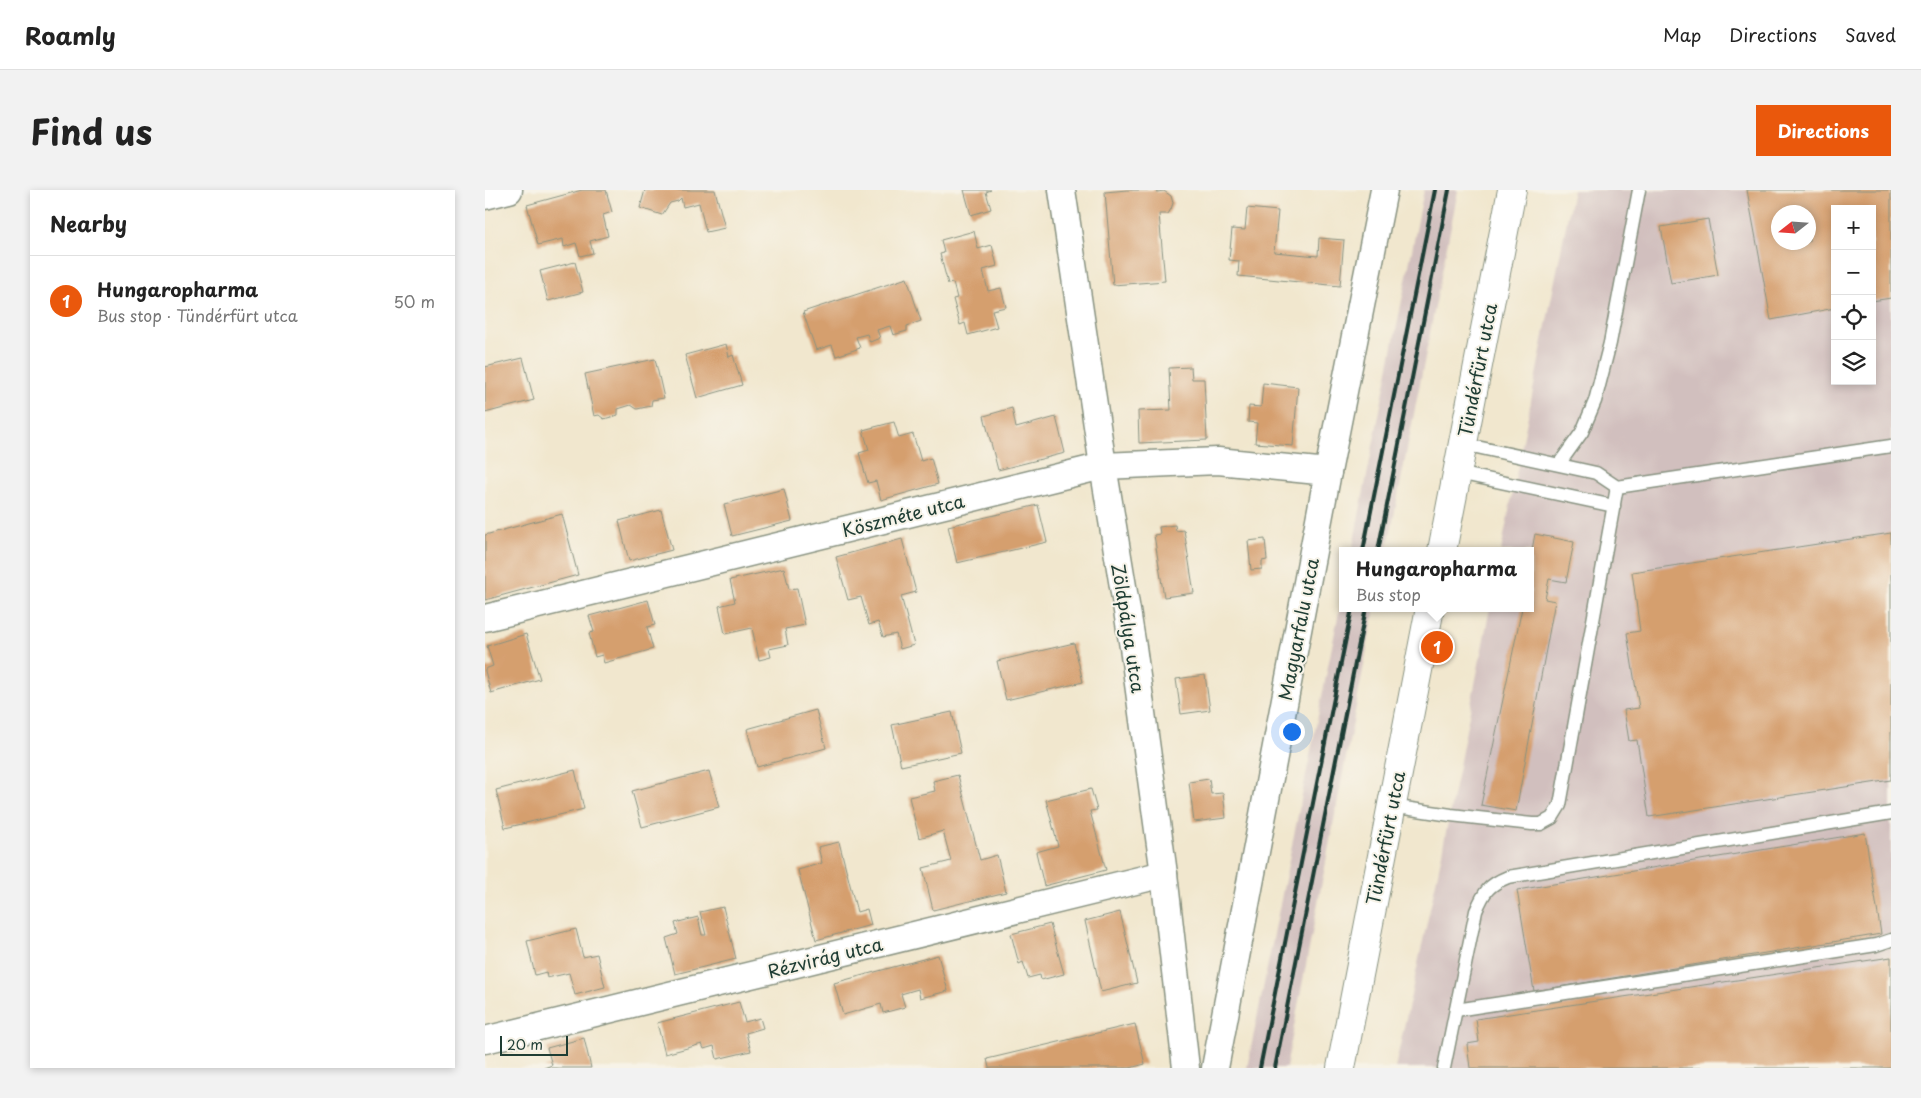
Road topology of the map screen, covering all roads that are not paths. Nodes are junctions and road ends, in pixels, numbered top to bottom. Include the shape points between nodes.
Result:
1 (509, 190) edge
2 (1062, 190) edge
3 (1384, 190) edge
4 (1512, 190) edge
5 (1639, 190) edge
6 (485, 196) edge
7 (1463, 444) junction
8 (1891, 446) edge
9 (1559, 464) junction
10 (1103, 466) junction
11 (1328, 472) junction
12 (1458, 473) junction
13 (1617, 488) junction
14 (1615, 506) junction
15 (1443, 547) edge
16 (1429, 612) edge
17 (485, 618) edge
18 (1391, 806) junction
19 (1891, 813) edge
20 (1164, 874) junction
21 (1891, 940) edge
22 (1456, 1010) junction
23 (485, 1040) edge
24 (1186, 1068) edge
25 (1215, 1068) edge
26 (1341, 1068) edge
27 (1444, 1068) edge

1 - 6 street
2 - 10 street, Zöldpálya utca
3 - 11 street, Magyarfalu utca
4 - 7 street, Tündérfürt utca
5 - 9 lane via 1610,343 1595,401 1582,432
7 - 9 lane
7 - 12 street, Tündérfürt utca
8 - 13 lane
9 - 13 lane via 1596,473
10 - 11 street, Köszméte utca via 1218,461
10 - 17 street, Köszméte utca
10 - 20 street, Zöldpálya utca via 1133,647
11 - 25 street, Magyarfalu utca
12 - 14 lane
12 - 15 street, Tündérfürt utca
13 - 14 lane
14 - 18 lane via 1557,812 1547,821 1532,824
16 - 18 street, Tündérfürt utca
18 - 26 street, Tündérfürt utca
19 - 22 lane via 1508,877 1484,893 1476,911
20 - 23 street, Rézvirág utca
20 - 24 street, Zöldpálya utca
21 - 22 lane via 1876,945
22 - 27 lane

